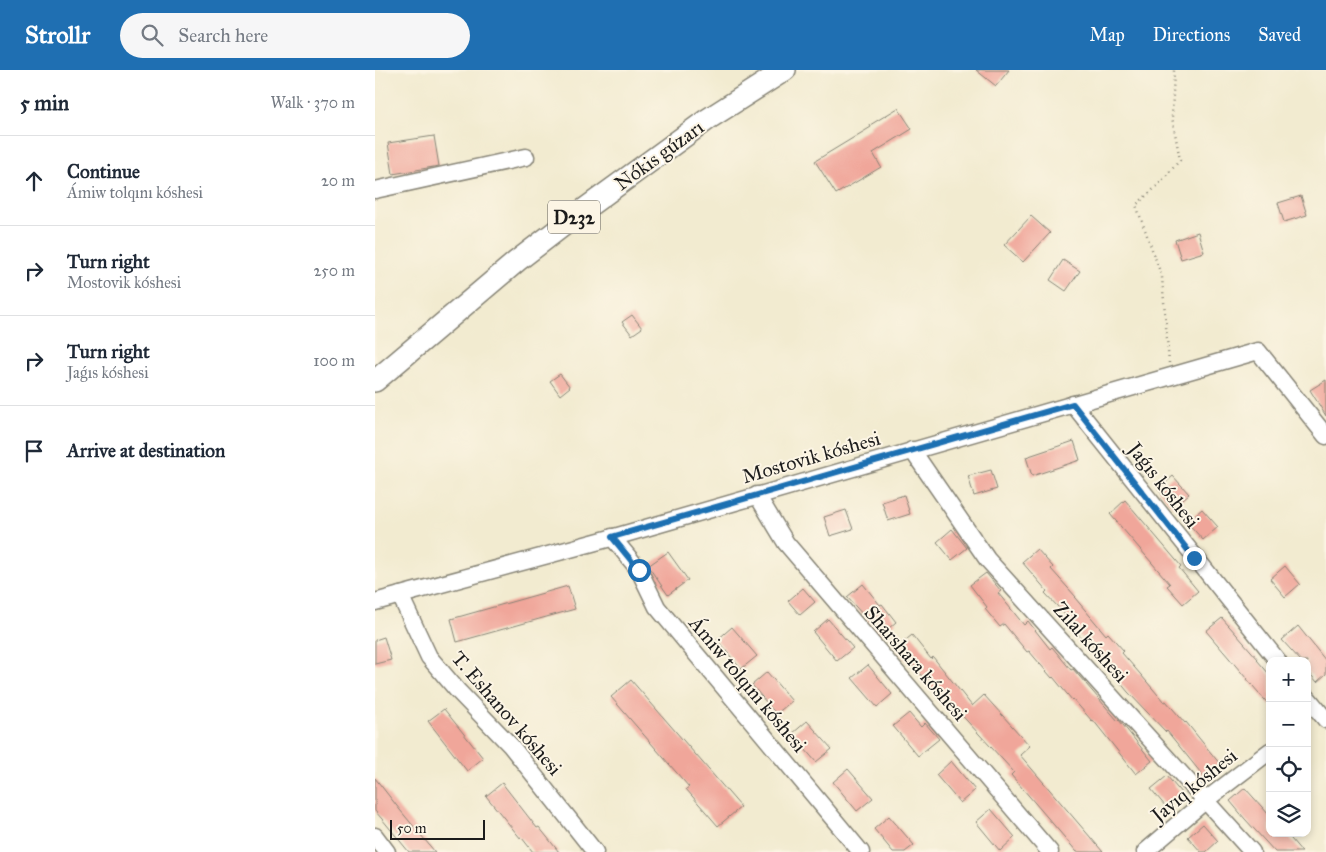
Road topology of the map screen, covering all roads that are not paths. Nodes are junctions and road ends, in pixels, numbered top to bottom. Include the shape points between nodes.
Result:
1 (785, 70) edge
2 (526, 157) dead end
3 (375, 190) edge
4 (375, 381) edge
5 (1073, 404) junction
6 (1326, 436) edge
7 (913, 450) junction
8 (757, 495) junction
9 (612, 537) junction
10 (399, 595) junction
11 (375, 602) edge
12 (1275, 657) edge
13 (1311, 702) edge
14 (1320, 715) edge
15 (1266, 754) edge
16 (1207, 800) junction
17 (375, 836) edge
18 (387, 852) edge
19 (595, 852) edge
20 (861, 852) edge
21 (1050, 852) edge
22 (1145, 852) edge
23 (1252, 852) edge

1 - 4 main road, Nókis gúzarı / D232 via 708,119 517,260
2 - 3 street
5 - 6 street, Mostovik kóshesi via 1258,351
5 - 7 street, Mostovik kóshesi
5 - 12 street, Jaǵıs kóshesi
7 - 8 street, Mostovik kóshesi
7 - 16 street, Zilal kóshesi via 987,560
8 - 9 street, Mostovik kóshesi
8 - 21 street, Sharshara kóshesi via 786,543
9 - 10 street, Mostovik kóshesi
9 - 20 street, Ámiw tolqını kóshesi via 639,570 657,607
10 - 11 street, Mostovik kóshesi
10 - 19 street, T. Eshanov kóshesi via 429,657 511,746
13 - 14 street
15 - 16 street, Jayıq kóshesi
16 - 22 street, Jayıq kóshesi
16 - 23 street, Zilal kóshesi
17 - 18 street

